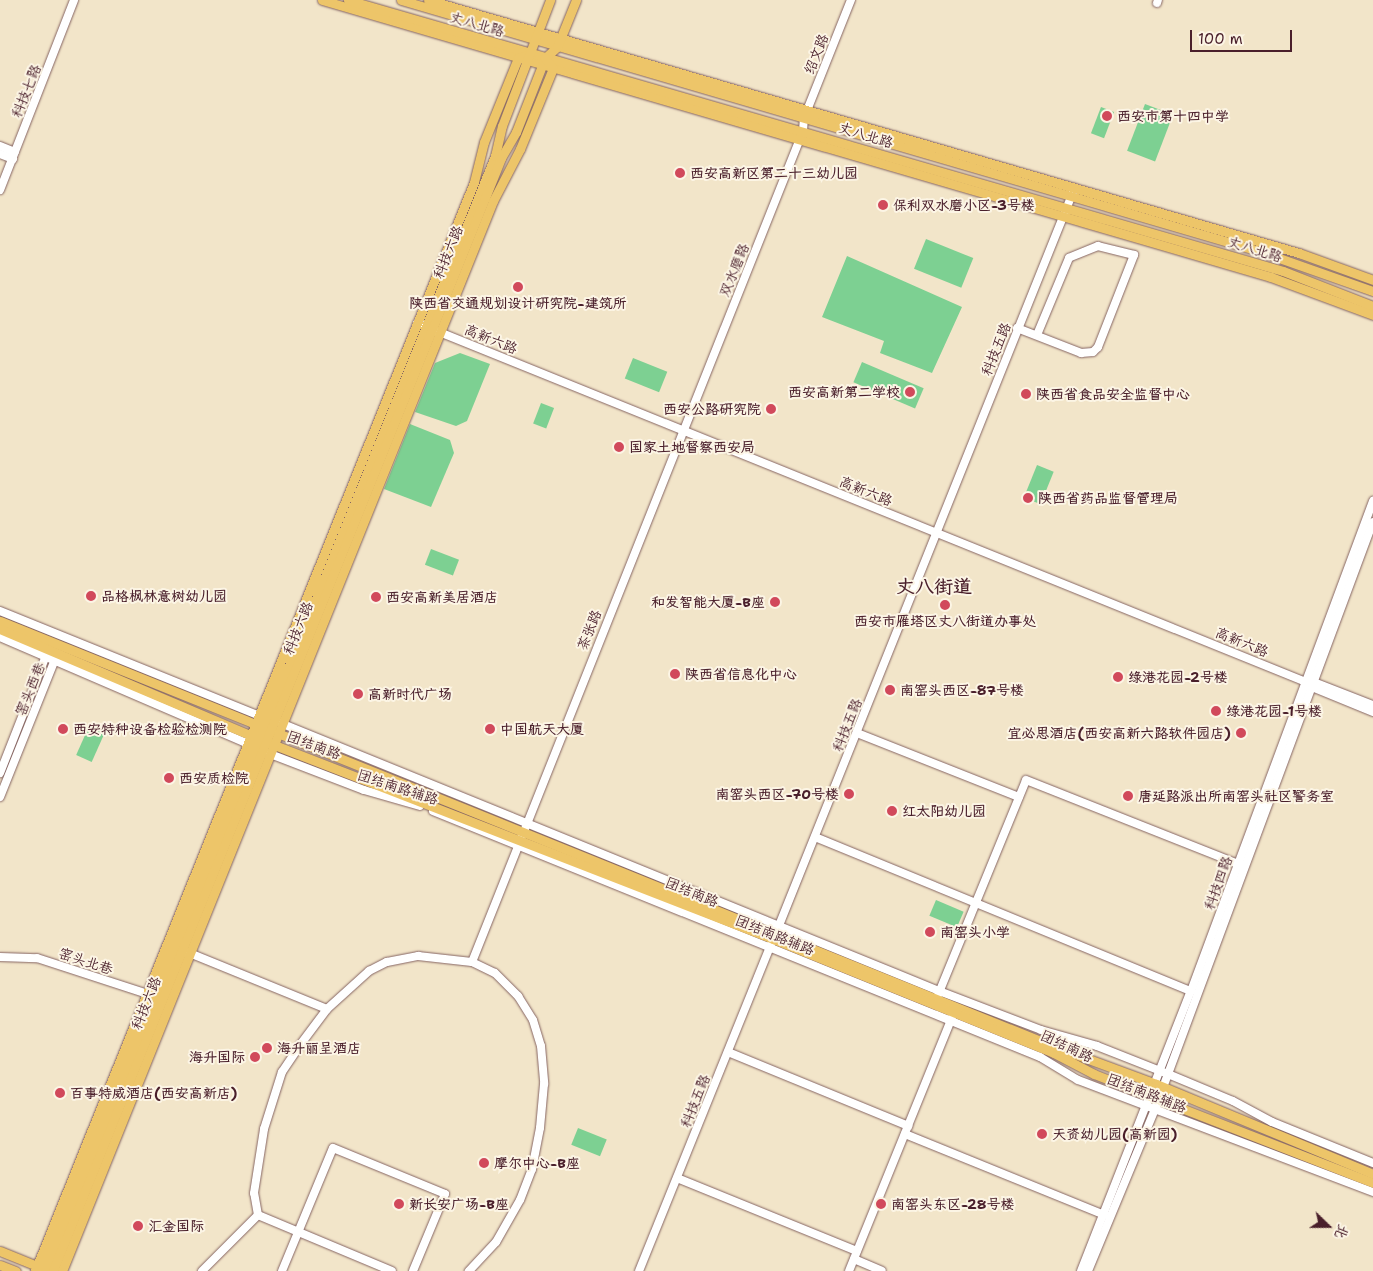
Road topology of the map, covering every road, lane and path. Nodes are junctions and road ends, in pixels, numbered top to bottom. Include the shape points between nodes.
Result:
1 (74, 0) edge
2 (78, 0) edge
3 (322, 0) edge
4 (348, 0) edge
5 (402, 0) edge
6 (428, 0) edge
7 (550, 0) edge
8 (576, 0) edge
9 (851, 0) edge
10 (64, 30) junction
11 (536, 36) junction
12 (558, 43) junction
13 (529, 57) junction
14 (518, 58) junction
15 (544, 62) junction
16 (553, 68) junction
17 (805, 114) junction
18 (801, 135) junction
19 (0, 146) edge
20 (0, 154) edge
21 (14, 155) junction
22 (0, 190) edge
23 (1072, 192) junction
24 (1064, 213) junction
25 (1373, 280) edge
26 (1373, 292) edge
27 (1373, 306) edge
28 (1373, 315) edge
29 (429, 328) junction
30 (1018, 328) junction
31 (1037, 335) junction
32 (684, 430) junction
33 (1373, 501) edge
34 (1373, 522) edge
35 (936, 532) junction
36 (0, 611) edge
37 (0, 621) edge
38 (0, 629) edge
39 (0, 637) edge
40 (53, 651) junction
41 (1311, 683) junction
42 (1373, 705) edge
43 (1373, 712) edge
44 (271, 720) junction
45 (267, 730) junction
46 (857, 733) junction
47 (261, 745) junction
48 (0, 773) edge
49 (0, 797) edge
50 (1019, 797) junction
51 (522, 835) junction
52 (815, 837) junction
53 (1242, 866) junction
54 (976, 903) junction
55 (774, 936) junction
56 (183, 950) junction
57 (0, 957) edge
58 (472, 962) junction
59 (1191, 991) junction
60 (938, 994) junction
61 (155, 997) junction
62 (327, 1009) junction
63 (952, 1017) junction
64 (728, 1052) junction
65 (1164, 1072) junction
66 (1159, 1085) junction
67 (1155, 1098) junction
68 (1151, 1108) junction
69 (908, 1126) junction
70 (905, 1134) junction
71 (1373, 1163) edge
72 (1373, 1174) edge
73 (677, 1178) junction
74 (1373, 1183) edge
75 (1373, 1192) edge
76 (258, 1215) junction
77 (1104, 1215) junction
78 (298, 1231) junction
79 (0, 1251) edge
80 (857, 1251) junction
81 (854, 1259) junction
82 (0, 1265) edge
83 (44, 1270) edge
84 (16, 1271) edge
85 (62, 1271) edge
86 (202, 1271) edge
87 (282, 1271) edge
88 (392, 1271) edge
89 (413, 1271) edge
90 (469, 1271) edge
91 (639, 1271) edge
92 (849, 1271) edge
93 (882, 1271) edge
94 (1081, 1271) edge
95 (1088, 1271) edge

1 - 10 street, 科技七路
2 - 10 street, 科技七路
3 - 14 main road
4 - 13 main road, 丈八北路
5 - 11 main road, 丈八北路
6 - 11 main road
7 - 11 main road, 科技六路
8 - 12 main road, 科技六路
9 - 17 street, 绍文路
10 - 21 street, 科技七路
11 - 12 main road, 丈八北路
11 - 13 main road, 科技六路
12 - 15 main road, 科技六路
12 - 17 main road, 丈八北路
13 - 14 main road
13 - 15 main road, 丈八北路
13 - 29 main road, 科技六路
14 - 29 main road via 484,142
15 - 16 main road
15 - 18 main road, 丈八北路
15 - 29 main road, 科技六路
16 - 18 main road
16 - 29 main road via 520,149
17 - 18 street, 双水磨路
17 - 23 main road, 丈八北路
18 - 24 main road, 丈八北路
18 - 32 street, 双水磨路
19 - 21 street
20 - 21 street
21 - 22 street, 科技七路
23 - 24 street, 科技五路
23 - 25 main road via 1299,253
23 - 26 main road, 丈八北路 via 1262,252
24 - 27 main road, 丈八北路 via 1283,271
24 - 28 main road via 1271,277
24 - 30 street, 科技五路
29 - 32 street, 高新六路
29 - 44 main road, 科技六路
29 - 44 main road
30 - 31 street
30 - 35 street, 科技五路
31 - 31 street via 1081,353 1098,348 1134,255 1098,246 1069,258
32 - 35 street, 高新六路
32 - 51 street, 茶张路
33 - 41 street, 科技四路
34 - 41 street, 科技四路
35 - 41 street, 高新六路
35 - 46 street, 科技五路
36 - 44 street, 团结南路辅路
37 - 40 main road, 团结南路
38 - 40 main road, 团结南路
39 - 40 street
40 - 45 main road, 团结南路
40 - 47 main road, 团结南路
40 - 48 street, 窑头西巷
40 - 49 street, 窑头西巷
41 - 42 street, 高新六路
41 - 43 street, 高新六路
41 - 53 street, 科技四路
44 - 45 main road, 科技六路
44 - 45 main road
44 - 51 street, 团结南路辅路
45 - 47 main road, 科技六路
45 - 47 main road
45 - 51 main road, 团结南路
46 - 50 street
46 - 52 street, 科技五路
47 - 51 main road, 团结南路
47 - 56 main road, 科技六路
47 - 56 main road
47 - 61 main road
50 - 53 street via 1026,780
50 - 54 street
51 - 55 main road, 团结南路
51 - 55 street, 团结南路辅路
51 - 58 street, 茶张路
52 - 54 street
52 - 55 street, 科技五路
53 - 59 street, 科技四路
53 - 65 street, 科技四路
54 - 59 street
54 - 60 street
55 - 60 main road, 团结南路
55 - 63 main road, 团结南路
55 - 64 street, 科技五路
56 - 61 main road, 科技六路
56 - 62 street
56 - 85 main road
57 - 61 street, 窑头北巷 via 37,958
58 - 62 street via 418,956 387,962 369,971
58 - 90 street via 495,973 518,996 534,1020 542,1046 544,1084 537,1144 520,1200 496,1242
59 - 65 street, 科技四路
60 - 65 street, 团结南路辅路 via 1097,1046
60 - 66 main road, 团结南路
61 - 83 main road, 科技六路
62 - 76 street via 282,1072 257,1162 254,1193
63 - 67 main road, 团结南路
63 - 68 street, 团结南路辅路 via 1040,1057 1078,1080
63 - 69 street
64 - 69 street
64 - 73 street, 科技五路
65 - 66 street, 科技四路
65 - 71 street, 团结南路辅路 via 1233,1101 1272,1122
66 - 67 street, 科技四路
66 - 72 main road, 团结南路
67 - 68 street, 科技四路
67 - 74 main road, 团结南路
68 - 75 street, 团结南路辅路
68 - 77 street, 科技四路
68 - 95 street, 科技四路
69 - 70 street
70 - 77 street
70 - 80 street
73 - 80 street
73 - 91 street, 科技五路
76 - 78 street
76 - 86 street
77 - 94 street, 科技四路
78 - 87 street
78 - 88 street
78 - 89 street via 332,1148 445,1194
79 - 83 main road
80 - 81 street
81 - 92 street
81 - 93 street
82 - 84 main road

